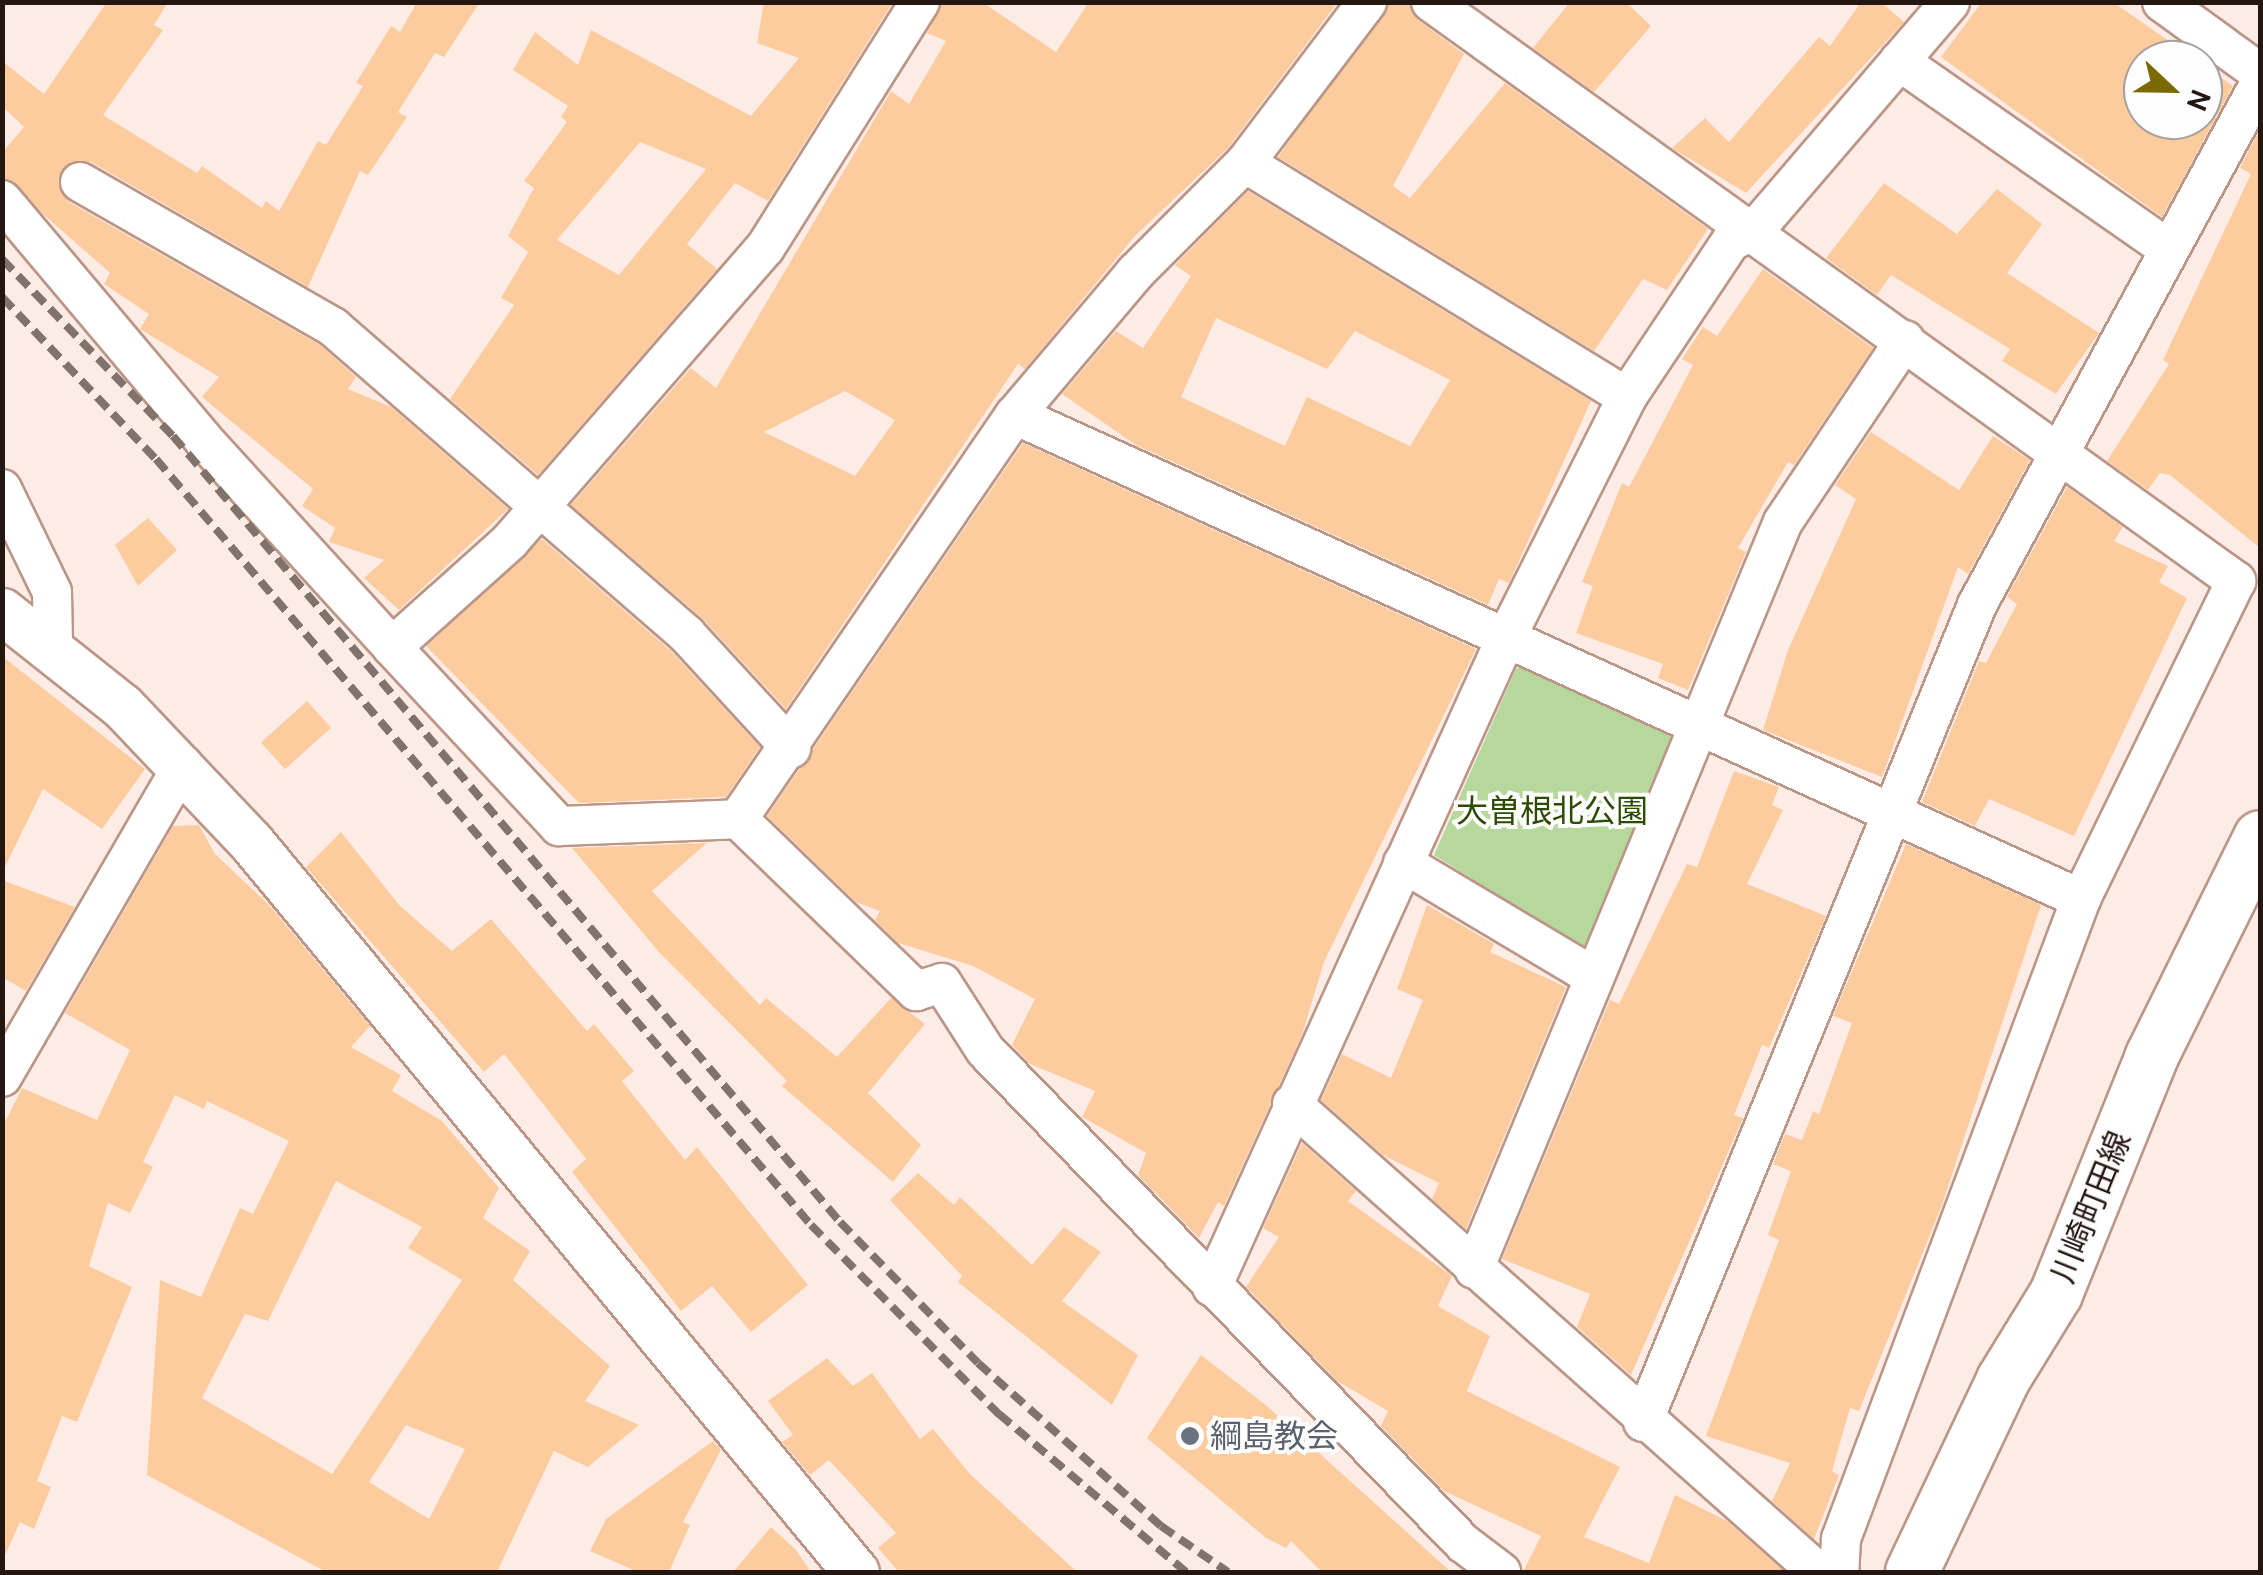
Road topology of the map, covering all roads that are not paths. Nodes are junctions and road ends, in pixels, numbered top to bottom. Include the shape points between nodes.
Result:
1 (920, 2) edge
2 (1367, 2) edge
3 (1431, 2) edge
4 (1950, 2) edge
5 (2162, 2) edge
6 (1899, 61) junction
7 (2260, 72) edge
8 (2260, 83) edge
9 (1245, 162) junction
10 (80, 182) dead end
11 (2, 200) edge
12 (1754, 232) junction
13 (2166, 247) junction
14 (1905, 340) junction
15 (1627, 397) junction
16 (1015, 415) junction
17 (2060, 453) junction
18 (2, 489) edge
19 (542, 505) junction
20 (2, 611) edge
21 (1506, 638) junction
22 (53, 646) junction
23 (392, 648) junction
24 (1698, 725) junction
25 (791, 748) junction
26 (183, 765) junction
27 (1888, 812) junction
28 (738, 819) junction
29 (2260, 836) edge
30 (1403, 863) junction
31 (2081, 900) junction
32 (1594, 977) junction
33 (7, 1054) edge
34 (1292, 1104) junction
35 (1474, 1269) junction
36 (1212, 1287) junction
37 (1643, 1422) junction
38 (856, 1572) edge
39 (1501, 1572) edge
40 (1818, 1572) edge
41 (1839, 1572) edge
42 (1912, 1572) edge

1 - 19 street via 765,248
2 - 9 street
3 - 12 street
4 - 6 street
5 - 7 street
6 - 12 street
6 - 13 street
8 - 13 street
9 - 15 street
9 - 16 street via 1136,272
10 - 19 street via 333,327
11 - 23 street
12 - 14 street
12 - 15 street via 1731,241
13 - 17 street
14 - 17 street
14 - 24 street via 1784,522
15 - 21 street
16 - 21 street
16 - 25 street
17 - 27 street via 1977,606
17 - 31 street via 2236,580
18 - 22 street via 52,592
19 - 23 street
19 - 25 street via 688,636
20 - 22 street
21 - 24 street
21 - 30 street
22 - 26 street
23 - 28 street via 559,826
24 - 27 street
24 - 32 street
25 - 28 street
26 - 33 street
26 - 38 street
27 - 31 street
27 - 37 street
28 - 36 street via 916,991 942,983 985,1050
29 - 42 main road, 川崎町田線 via 2152,1056 2056,1294 2003,1380
30 - 32 street
30 - 34 street
31 - 41 street via 1842,1540
32 - 35 street
34 - 35 street
34 - 36 street
35 - 37 street
36 - 39 street via 1462,1544
37 - 40 street

